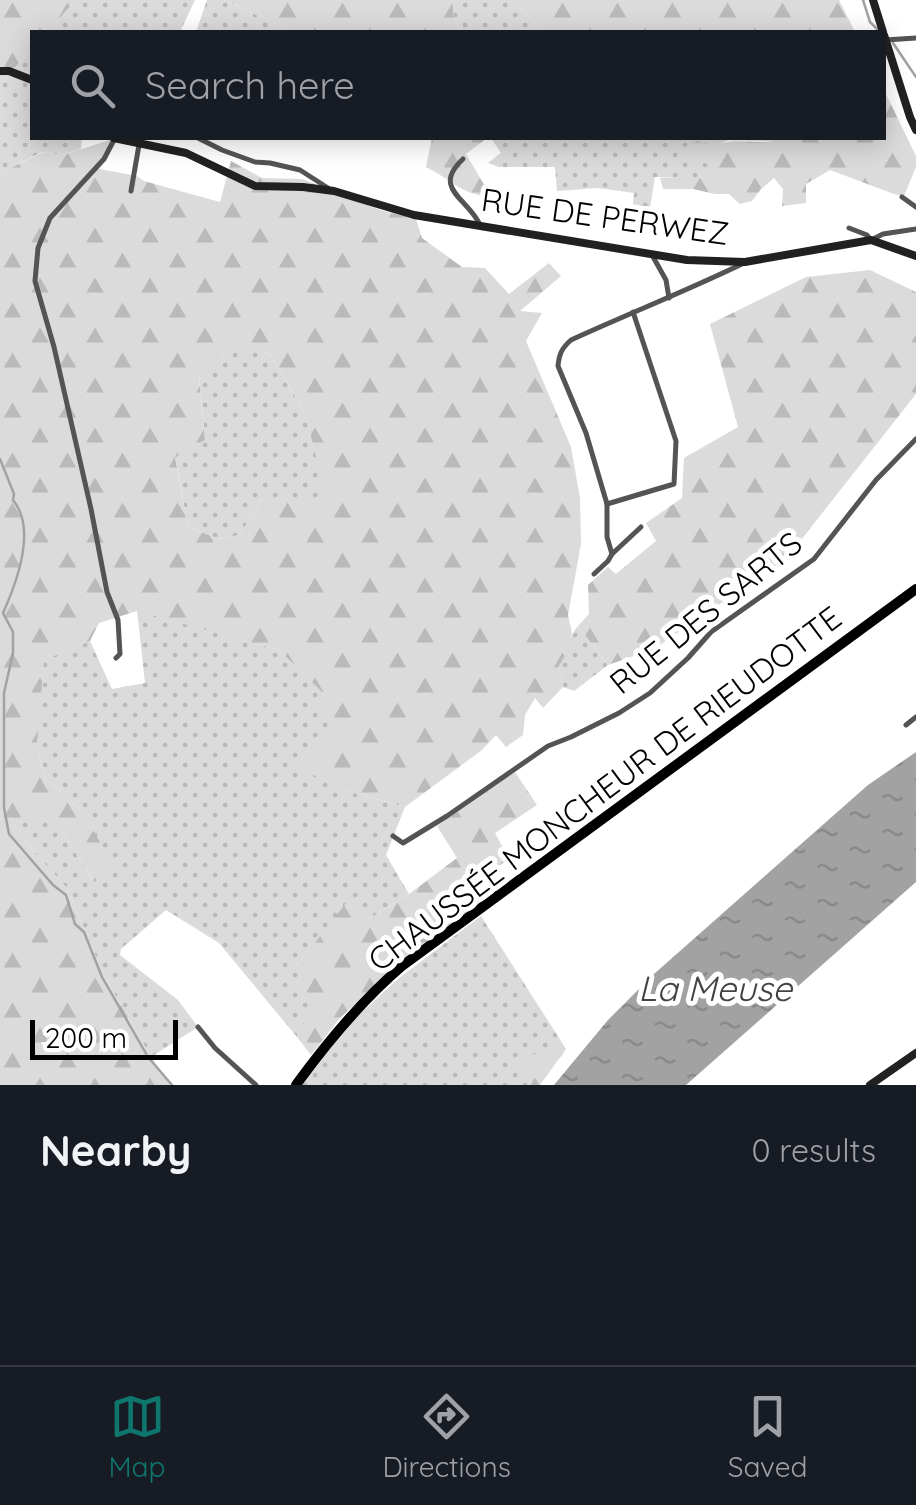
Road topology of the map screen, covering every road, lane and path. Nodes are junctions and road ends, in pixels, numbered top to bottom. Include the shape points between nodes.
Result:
1 (873, 0) edge
2 (882, 30) edge
3 (886, 36) edge
4 (916, 38) edge
5 (886, 42) edge
6 (3, 72) edge
7 (30, 79) edge
8 (916, 130) edge
9 (116, 140) edge
10 (125, 140) edge
11 (202, 140) edge
12 (140, 144) junction
13 (464, 159) dead end
14 (131, 191) dead end
15 (334, 192) junction
16 (902, 197) dead end
17 (916, 207) edge
18 (480, 225) junction
19 (849, 228) dead end
20 (916, 230) edge
21 (871, 240) junction
22 (652, 254) junction
23 (916, 256) edge
24 (744, 262) junction
25 (669, 298) junction
26 (632, 312) junction
27 (916, 438) edge
28 (607, 504) junction
29 (641, 527) dead end
30 (612, 554) junction
31 (594, 574) dead end
32 (916, 589) edge
33 (116, 658) dead end
34 (916, 717) edge
35 (906, 724) dead end
36 (393, 836) dead end
37 (198, 1027) dead end
38 (916, 1053) edge
39 (256, 1085) edge
40 (296, 1085) edge
41 (870, 1085) edge

1 - 2 street
3 - 4 street
5 - 8 street
6 - 7 street
9 - 33 street via 50,218 35,281 118,620
10 - 12 street, RUE DE PERWEZ
11 - 15 street, RUE DE PERWEZ via 255,162 300,170
12 - 14 street
12 - 15 street, RUE DE PERWEZ via 186,153 254,186
13 - 18 street via 450,180
15 - 18 street, RUE DE PERWEZ
16 - 17 street
18 - 22 street, RUE DE PERWEZ
19 - 21 street, RUE DE PERWEZ
20 - 21 street
21 - 23 street, RUE DE PERWEZ
21 - 24 street, RUE DE PERWEZ
22 - 24 street, RUE DE PERWEZ
22 - 25 street
24 - 25 street
25 - 26 street
26 - 28 street via 571,340 559,355
26 - 28 street via 673,429 676,470 674,484
27 - 36 street, RUE DES SARTS via 814,559 711,632 650,693 548,746 403,843
28 - 30 street
29 - 30 street
30 - 31 street
32 - 40 main road, CHAUSSÉE MONCHEUR DE RIEUDOTTE via 402,966 350,1016
34 - 35 street
37 - 39 street
38 - 41 street

